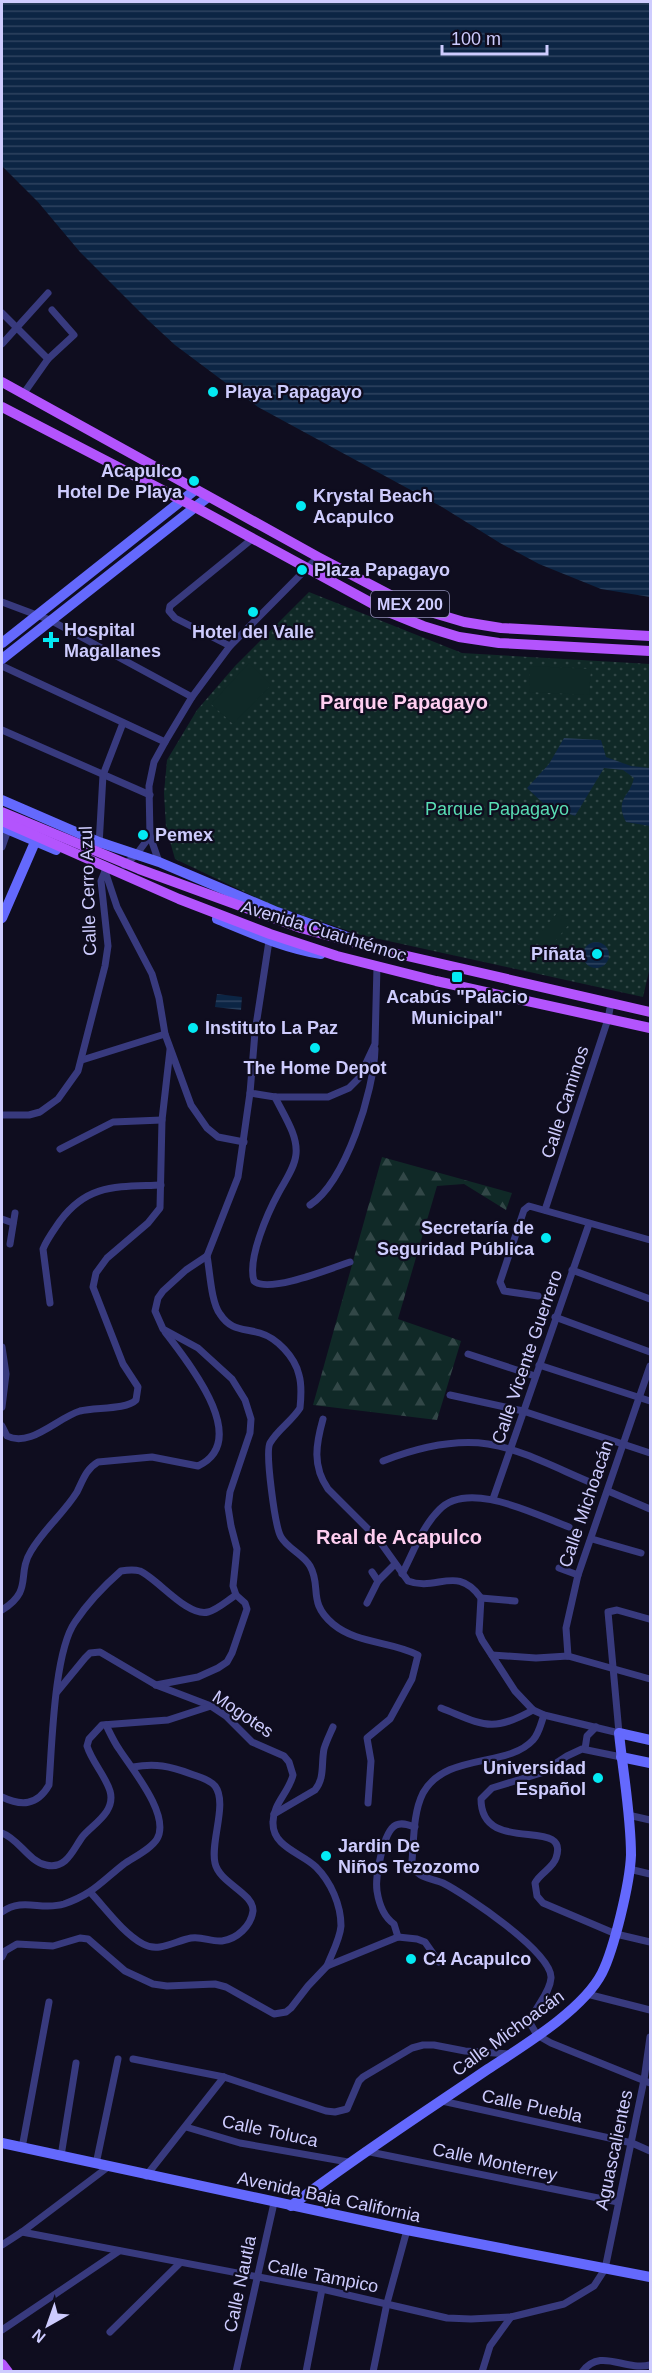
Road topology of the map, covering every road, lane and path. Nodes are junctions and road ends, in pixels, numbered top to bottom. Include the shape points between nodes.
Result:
1 (48, 293) dead end
2 (52, 310) dead end
3 (2, 313) edge
4 (17, 327) junction
5 (2, 345) edge
6 (48, 359) junction
7 (2, 382) edge
8 (24, 393) junction
9 (2, 407) edge
10 (195, 490) junction
11 (208, 497) junction
12 (182, 500) junction
13 (195, 507) junction
14 (252, 539) junction
15 (318, 557) junction
16 (306, 569) junction
17 (2, 602) edge
18 (39, 615) junction
19 (50, 620) junction
20 (651, 636) edge
21 (2, 643) edge
22 (230, 646) junction
23 (651, 651) edge
24 (2, 659) edge
25 (2, 666) edge
26 (192, 697) junction
27 (123, 723) junction
28 (2, 730) edge
29 (165, 742) junction
30 (103, 775) junction
31 (150, 795) junction
32 (2, 801) edge
33 (2, 812) edge
34 (4, 826) edge
35 (150, 836) junction
36 (35, 842) junction
37 (99, 842) junction
38 (2, 847) edge
39 (136, 855) junction
40 (159, 862) junction
41 (105, 871) junction
42 (138, 874) junction
43 (2, 918) edge
44 (269, 941) junction
45 (381, 950) junction
46 (337, 956) junction
47 (377, 966) junction
48 (611, 1003) junction
49 (651, 1012) edge
50 (608, 1019) junction
51 (651, 1028) edge
52 (165, 1034) junction
53 (375, 1044) junction
54 (170, 1050) junction
55 (82, 1060) junction
56 (250, 1093) junction
57 (275, 1097) junction
58 (2, 1115) edge
59 (162, 1120) junction
60 (244, 1142) junction
61 (60, 1149) dead end
62 (161, 1185) junction
63 (310, 1205) dead end
64 (545, 1210) junction
65 (15, 1213) dead end
66 (2, 1219) edge
67 (13, 1223) junction
68 (589, 1224) junction
69 (651, 1240) edge
70 (10, 1244) dead end
71 (207, 1256) junction
72 (350, 1262) dead end
73 (572, 1270) junction
74 (538, 1296) dead end
75 (651, 1299) edge
76 (50, 1303) dead end
77 (555, 1317) junction
78 (163, 1329) junction
79 (2, 1347) edge
80 (651, 1352) edge
81 (468, 1354) dead end
82 (538, 1365) junction
83 (651, 1366) edge
84 (535, 1376) junction
85 (450, 1395) dead end
86 (639, 1398) junction
87 (651, 1401) edge
88 (2, 1407) edge
89 (523, 1412) junction
90 (323, 1419) dead end
91 (2, 1426) edge
92 (624, 1443) junction
93 (511, 1450) junction
94 (651, 1453) edge
95 (383, 1461) dead end
96 (597, 1485) dead end
97 (608, 1491) junction
98 (493, 1499) junction
99 (651, 1509) edge
100 (569, 1527) dead end
101 (592, 1539) junction
102 (640, 1553) dead end
103 (395, 1564) junction
104 (559, 1568) dead end
105 (372, 1572) dead end
106 (402, 1574) junction
107 (578, 1575) junction
108 (378, 1581) junction
109 (236, 1595) junction
110 (481, 1598) junction
111 (515, 1601) dead end
112 (367, 1603) dead end
113 (2, 1610) edge
114 (649, 1619) dead end
115 (492, 1655) junction
116 (568, 1656) junction
117 (614, 1669) junction
118 (651, 1678) edge
119 (156, 1685) junction
120 (57, 1692) junction
121 (211, 1706) junction
122 (441, 1708) dead end
123 (533, 1710) junction
124 (544, 1715) junction
125 (106, 1725) junction
126 (333, 1727) dead end
127 (596, 1727) junction
128 (619, 1733) junction
129 (651, 1740) edge
130 (584, 1749) junction
131 (621, 1757) junction
132 (651, 1764) edge
133 (133, 1767) junction
134 (2, 1797) edge
135 (368, 1803) dead end
136 (274, 1814) junction
137 (628, 1815) junction
138 (651, 1820) edge
139 (415, 1827) junction
140 (2, 1833) edge
141 (629, 1869) junction
142 (651, 1874) edge
143 (91, 1893) junction
144 (2, 1912) edge
145 (616, 1934) junction
146 (398, 1937) junction
147 (651, 1942) edge
148 (2, 1957) edge
149 (440, 1962) dead end
150 (327, 1966) junction
151 (587, 1994) junction
152 (49, 2002) dead end
153 (651, 2010) edge
154 (537, 2035) junction
155 (651, 2037) edge
156 (510, 2054) junction
157 (118, 2059) dead end
158 (133, 2059) dead end
159 (76, 2063) dead end
160 (224, 2077) junction
161 (647, 2081) edge
162 (442, 2101) junction
163 (186, 2127) junction
164 (2, 2143) edge
165 (632, 2143) junction
166 (22, 2148) junction
167 (365, 2151) junction
168 (651, 2151) edge
169 (61, 2156) junction
170 (348, 2162) junction
171 (102, 2165) junction
172 (146, 2176) junction
173 (618, 2202) junction
174 (274, 2203) junction
175 (291, 2206) junction
176 (407, 2230) junction
177 (22, 2232) junction
178 (2, 2245) edge
179 (118, 2251) junction
180 (180, 2263) junction
181 (606, 2269) junction
182 (651, 2277) edge
183 (257, 2278) junction
184 (322, 2289) junction
185 (387, 2303) junction
186 (511, 2317) junction
187 (2, 2330) edge
188 (110, 2332) dead end
189 (2, 2364) edge
190 (651, 2365) edge
191 (8, 2372) edge
192 (236, 2372) edge
193 (306, 2372) edge
194 (373, 2372) edge
195 (482, 2372) edge
196 (582, 2372) edge

1 - 4 street
2 - 6 street via 74,335
3 - 4 street
4 - 5 street
4 - 6 street
6 - 8 street
7 - 8 main road, MEX 200
8 - 10 main road, MEX 200
9 - 12 main road, MEX 200
10 - 11 main road, MEX 200
10 - 12 street
11 - 13 street
11 - 15 main road, MEX 200
12 - 13 main road, MEX 200
12 - 18 street
13 - 14 main road, MEX 200
13 - 19 street
14 - 16 main road, MEX 200
14 - 22 street via 170,606 175,618
15 - 16 street
15 - 20 main road, MEX 200 via 392,596 464,621 501,628
16 - 22 street
16 - 23 main road, MEX 200 via 386,610 459,637 499,643
17 - 18 street
18 - 19 street
18 - 21 street
19 - 24 street
19 - 26 street
22 - 26 street
25 - 27 street
26 - 29 street
27 - 29 street
27 - 30 street, Calle Cerro Azul
28 - 30 street
29 - 31 street via 151,774
30 - 31 street
30 - 37 street, Calle Cerro Azul
31 - 35 street
32 - 37 street
33 - 42 main road, Avenida Cuauhtémoc
34 - 36 street
34 - 38 street
34 - 42 main road, Avenida Cuauhtémoc
35 - 39 street
35 - 40 street
36 - 41 street
36 - 43 street
37 - 39 street
37 - 41 street, Calle Cerro Azul
39 - 40 street
39 - 41 street via 122,867
40 - 45 street
41 - 44 street
41 - 52 street via 117,906 152,974
41 - 55 street, Calle Cerro Azul via 101,881 108,946
42 - 45 main road, Avenida Cuauhtémoc
42 - 46 main road, Avenida Cuauhtémoc via 179,899
44 - 46 street
44 - 56 street
45 - 48 main road, Avenida Cuauhtémoc
46 - 47 main road, Avenida Cuauhtémoc
47 - 50 main road, Avenida Cuauhtémoc
47 - 53 street
48 - 49 main road, Avenida Cuauhtémoc
48 - 50 street, Calle Caminos
50 - 51 main road, Avenida Cuauhtémoc
50 - 64 street, Calle Caminos
52 - 54 street
52 - 55 street
53 - 57 street via 358,1078 340,1093 328,1097
53 - 63 street via 375,1069 347,1157 325,1192
54 - 59 street
54 - 60 street via 198,1117 218,1137
55 - 58 street, Calle Cerro Azul via 72,1080 51,1105 29,1115
56 - 57 street
56 - 60 street
57 - 72 street via 296,1142 297,1153 253,1257 252,1276 258,1285 284,1283
59 - 61 street via 112,1122
59 - 62 street
60 - 71 street via 238,1177
62 - 76 street via 108,1187 72,1206 43,1249
62 - 91 street via 160,1208 107,1258 94,1279 94,1295 123,1364 138,1387 136,1400 81,1411 22,1441 7,1436
64 - 68 street
64 - 74 street via 529,1206 524,1210 500,1282 504,1291
65 - 67 street
66 - 67 street
67 - 70 street
68 - 69 street
68 - 73 street, Calle Vicente Guerrero
71 - 78 street via 186,1270 158,1298 155,1311
71 - 135 street via 218,1312 233,1328 273,1338 300,1376 300,1408 268,1450 281,1537 310,1566 315,1600 333,1624 356,1638 418,1655 412,1679 395,1712 367,1738 371,1761
73 - 75 street
73 - 77 street, Calle Vicente Guerrero
77 - 80 street
77 - 82 street, Calle Vicente Guerrero
78 - 109 street via 198,1348 232,1379 251,1419 228,1507 237,1549 233,1586
78 - 113 street via 198,1375 216,1412 216,1448 198,1466 152,1457 92,1465 76,1493 30,1552 17,1599
79 - 88 street via 6,1374
81 - 84 street
82 - 84 street, Calle Vicente Guerrero
82 - 86 street
83 - 86 street, Calle Michoacán
84 - 89 street, Calle Vicente Guerrero
85 - 89 street
86 - 87 street
86 - 92 street, Calle Michoacán
89 - 92 street
89 - 93 street, Calle Vicente Guerrero
90 - 103 street via 316,1457 322,1480 378,1539
92 - 94 street
92 - 97 street, Calle Michoacán
93 - 95 street via 488,1444 456,1443
93 - 96 street
93 - 98 street, Calle Vicente Guerrero
97 - 99 street
97 - 101 street, Calle Michoacán
98 - 100 street
98 - 106 street via 452,1500 445,1504 422,1535
101 - 102 street
101 - 107 street, Calle Michoacán
103 - 106 street
103 - 108 street
104 - 107 street
105 - 108 street
106 - 110 street via 415,1584 452,1579 471,1586
107 - 116 street, Calle Michoacán via 566,1628
108 - 112 street
109 - 119 street via 247,1609 227,1662 198,1677
109 - 120 street via 209,1612 201,1612 176,1599 141,1572 121,1570 75,1622 64,1651
110 - 111 street
110 - 115 street via 479,1633
114 - 117 street, Calle Michoacán via 616,1610 608,1612
115 - 116 street
115 - 123 street via 515,1691
116 - 117 street
117 - 118 street
117 - 128 street, Calle Michoacán
119 - 120 street, Mogotes via 108,1655 95,1652 85,1658
119 - 121 street, Mogotes
120 - 134 street via 49,1785 35,1800 24,1804
121 - 125 street via 168,1720
121 - 136 street, Mogotes via 252,1742 289,1762 293,1776
122 - 123 street via 486,1726 513,1720
123 - 124 street
124 - 127 street
124 - 139 street via 528,1744 500,1757 465,1764 434,1780 420,1800
125 - 133 street
125 - 140 street via 94,1732 87,1746 110,1792 110,1804 67,1860 58,1865 43,1864
126 - 136 street via 325,1746 320,1785
127 - 128 street
127 - 130 street via 587,1736
128 - 129 street
128 - 131 street, Calle Michoacán
130 - 131 street
130 - 145 street via 541,1773 492,1788 481,1799 482,1810 495,1828 545,1836 553,1841 556,1860 535,1883 543,1903
131 - 132 street
131 - 137 street, Calle Michoacán
133 - 143 street via 159,1815 159,1834 156,1841
133 - 143 street via 169,1766 209,1780 215,1786 219,1811 215,1865 223,1878 252,1902 251,1919 231,1939 194,1938 152,1948 131,1935
136 - 150 street via 276,1837 316,1867 334,1894 341,1926
137 - 138 street
137 - 141 street, Calle Michoacán
139 - 146 street via 393,1827 380,1859 376,1888 387,1920 394,1924
139 - 154 street via 412,1861 417,1872 492,1913 541,1956 550,1970 550,1984 530,2023
141 - 142 street
141 - 145 street, Calle Michoacán
143 - 144 street via 61,1905 19,1904
145 - 147 street
145 - 151 street, Calle Michoacán via 602,1972
146 - 149 street via 425,1942
146 - 150 street
148 - 150 street via 5,1950 17,1944 52,1946 80,1938 88,1940 125,1971 153,1984 216,1984 274,2014 286,2012
151 - 153 street
151 - 154 street, Calle Michoacán
152 - 166 street
154 - 156 street, Calle Michoacán
154 - 161 street
155 - 161 street, Aguascalientes
156 - 160 street via 434,2044 412,2048 363,2077 347,2109 335,2112
156 - 162 street, Calle Michoacán
157 - 171 street
158 - 160 street
159 - 169 street
160 - 163 street
161 - 165 street, Aguascalientes
162 - 165 street, Calle Puebla
162 - 167 street, Calle Michoacán
163 - 170 street, Calle Toluca via 240,2143
163 - 172 street
164 - 166 street, Avenida Baja California
165 - 168 street, Calle Puebla
165 - 173 street, Aguascalientes
166 - 169 street, Avenida Baja California
167 - 170 street, Calle Michoacán
167 - 173 street, Calle Monterrey
169 - 171 street, Avenida Baja California
170 - 175 street, Calle Michoacán
171 - 172 street, Avenida Baja California
171 - 177 street
172 - 174 street, Avenida Baja California
173 - 181 street, Aguascalientes
174 - 175 street, Avenida Baja California
174 - 183 street, Calle Nautla
175 - 176 street, Avenida Baja California
176 - 181 street, Avenida Baja California
176 - 185 street
177 - 178 street
177 - 179 street, Calle Tampico
179 - 180 street, Calle Tampico
179 - 187 street
180 - 183 street, Calle Tampico
180 - 188 street
181 - 182 street, Avenida Baja California
181 - 186 street, Calle Tampico via 594,2286 564,2304
183 - 184 street, Calle Tampico
183 - 192 street, Calle Nautla
184 - 185 street, Calle Tampico
184 - 193 street
185 - 186 street, Calle Tampico via 447,2318
185 - 194 street
186 - 195 street via 490,2346
189 - 191 main road
190 - 196 street via 601,2359 594,2360

